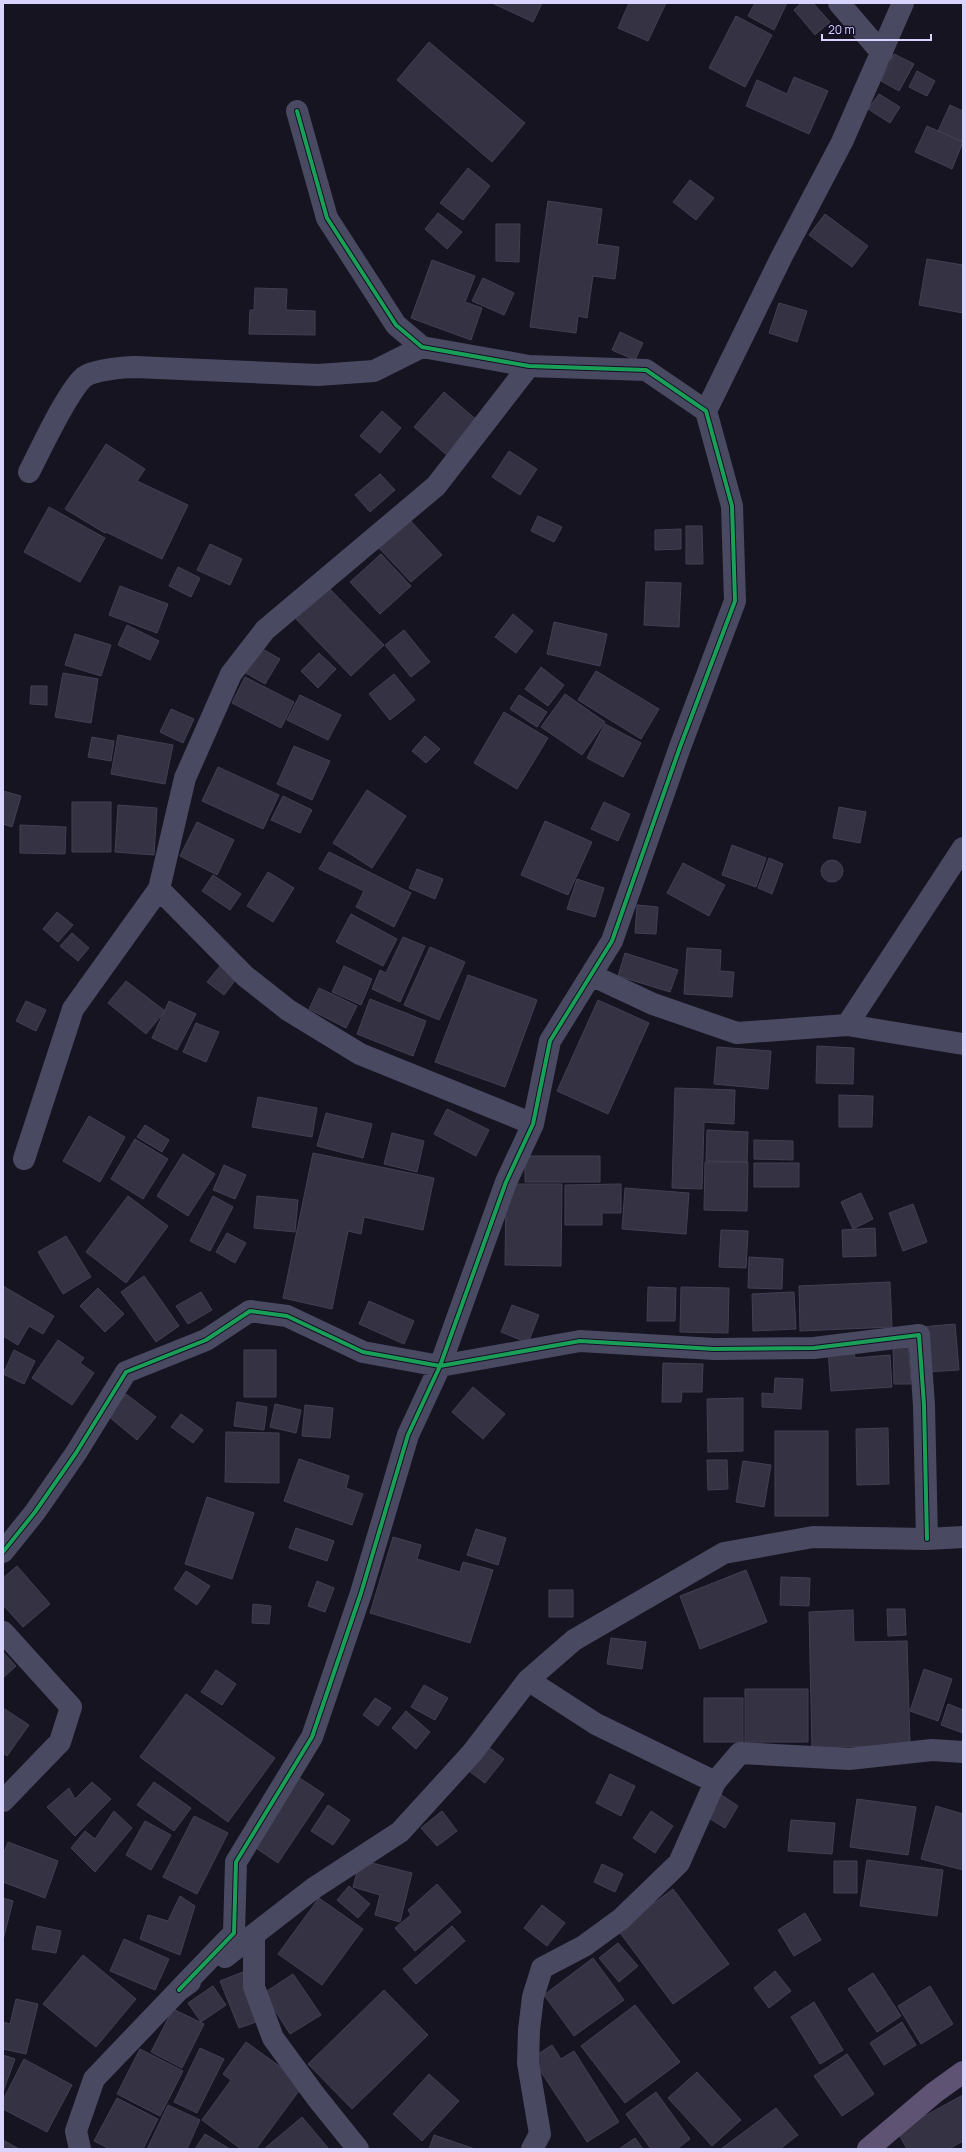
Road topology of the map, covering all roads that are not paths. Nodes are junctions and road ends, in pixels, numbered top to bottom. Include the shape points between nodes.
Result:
1 (839, 3) edge
2 (903, 3) edge
3 (882, 53) junction
4 (297, 111) dead end
5 (422, 347) junction
6 (529, 366) junction
7 (706, 411) junction
8 (29, 472) dead end
9 (963, 848) edge
10 (159, 889) junction
11 (592, 975) junction
12 (846, 1025) junction
13 (963, 1044) edge
14 (533, 1124) junction
15 (24, 1159) dead end
16 (440, 1366) junction
17 (963, 1537) edge
18 (927, 1538) junction
19 (3, 1552) edge
20 (3, 1632) edge
21 (528, 1680) junction
22 (963, 1752) edge
23 (715, 1782) junction
24 (3, 1801) edge
25 (254, 1935) junction
26 (179, 1990) junction
27 (963, 2072) edge
28 (82, 2148) edge
29 (358, 2149) edge
30 (532, 2149) edge
31 (868, 2149) edge

1 - 3 street
2 - 3 street
3 - 7 street via 842,142 782,256
4 - 5 street via 327,218 396,325
5 - 6 street
5 - 8 street via 374,371 318,375 135,366 85,376 72,393
6 - 7 street via 646,370
6 - 10 street via 436,486 265,630 231,674 185,778
7 - 11 street via 732,506 735,601 680,747 612,941
9 - 12 street
10 - 14 street via 245,976 288,1010 360,1054
10 - 15 street via 73,1009
11 - 12 street via 653,1004 737,1033
11 - 14 street via 550,1041
12 - 13 street
14 - 16 street via 506,1182
16 - 18 street via 580,1341 714,1349 814,1348 919,1335 924,1406
16 - 19 street via 363,1352 287,1316 250,1310 206,1340 126,1372 76,1453 35,1512
16 - 26 street via 408,1435 361,1593 312,1737 236,1862 234,1933
17 - 18 street
18 - 21 street via 813,1537 724,1553 574,1640
20 - 24 street via 71,1707 60,1742
21 - 23 street via 596,1724
21 - 25 street via 472,1753 400,1832 314,1888
22 - 23 street via 932,1750 849,1759 740,1753
23 - 30 street via 679,1863 621,1919 584,1946 542,1968 533,1997 529,2030 528,2064 540,2134
25 - 26 street
25 - 29 street via 254,1987 273,2038
26 - 28 street via 94,2079 76,2131
27 - 31 main road

